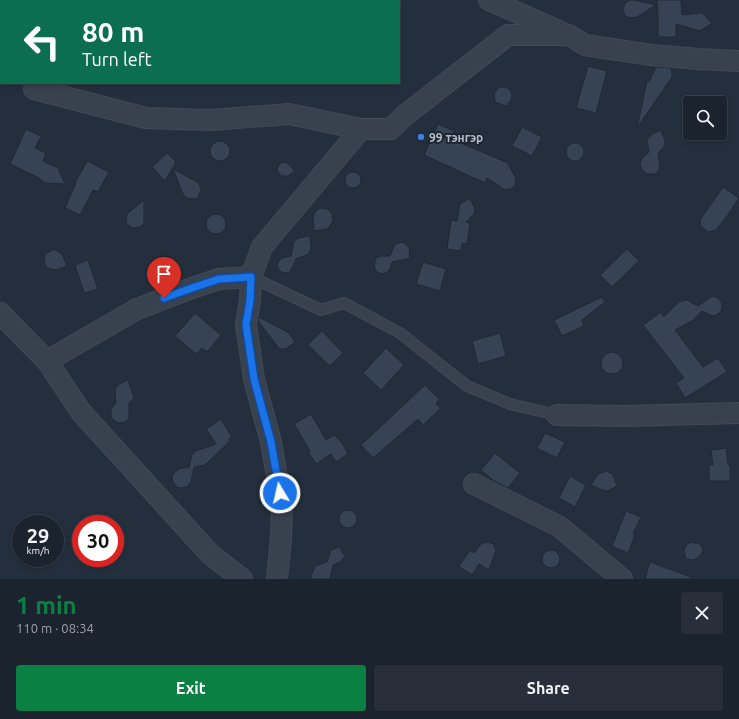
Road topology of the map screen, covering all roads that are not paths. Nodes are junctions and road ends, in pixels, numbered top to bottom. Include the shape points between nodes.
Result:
1 (489, 0) edge
2 (569, 35) junction
3 (739, 61) edge
4 (34, 89) dead end
5 (361, 129) junction
6 (251, 277) junction
7 (0, 313) edge
8 (47, 361) junction
9 (739, 413) edge
10 (557, 415) joint
11 (474, 484) dead end
12 (242, 579) edge
13 (277, 579) edge
14 (622, 579) edge

1 - 2 street
2 - 3 street via 585,44 643,54
2 - 5 street via 508,35 391,129
4 - 5 street via 146,118 211,120 289,114
5 - 6 street via 262,247
6 - 8 street via 219,279 137,310
6 - 10 lane via 321,310 344,303 400,333 467,386 510,404
6 - 13 street via 246,325 254,379 271,442 282,506
7 - 8 street
8 - 12 street via 81,412 210,554
9 - 10 street
11 - 14 street via 560,527

